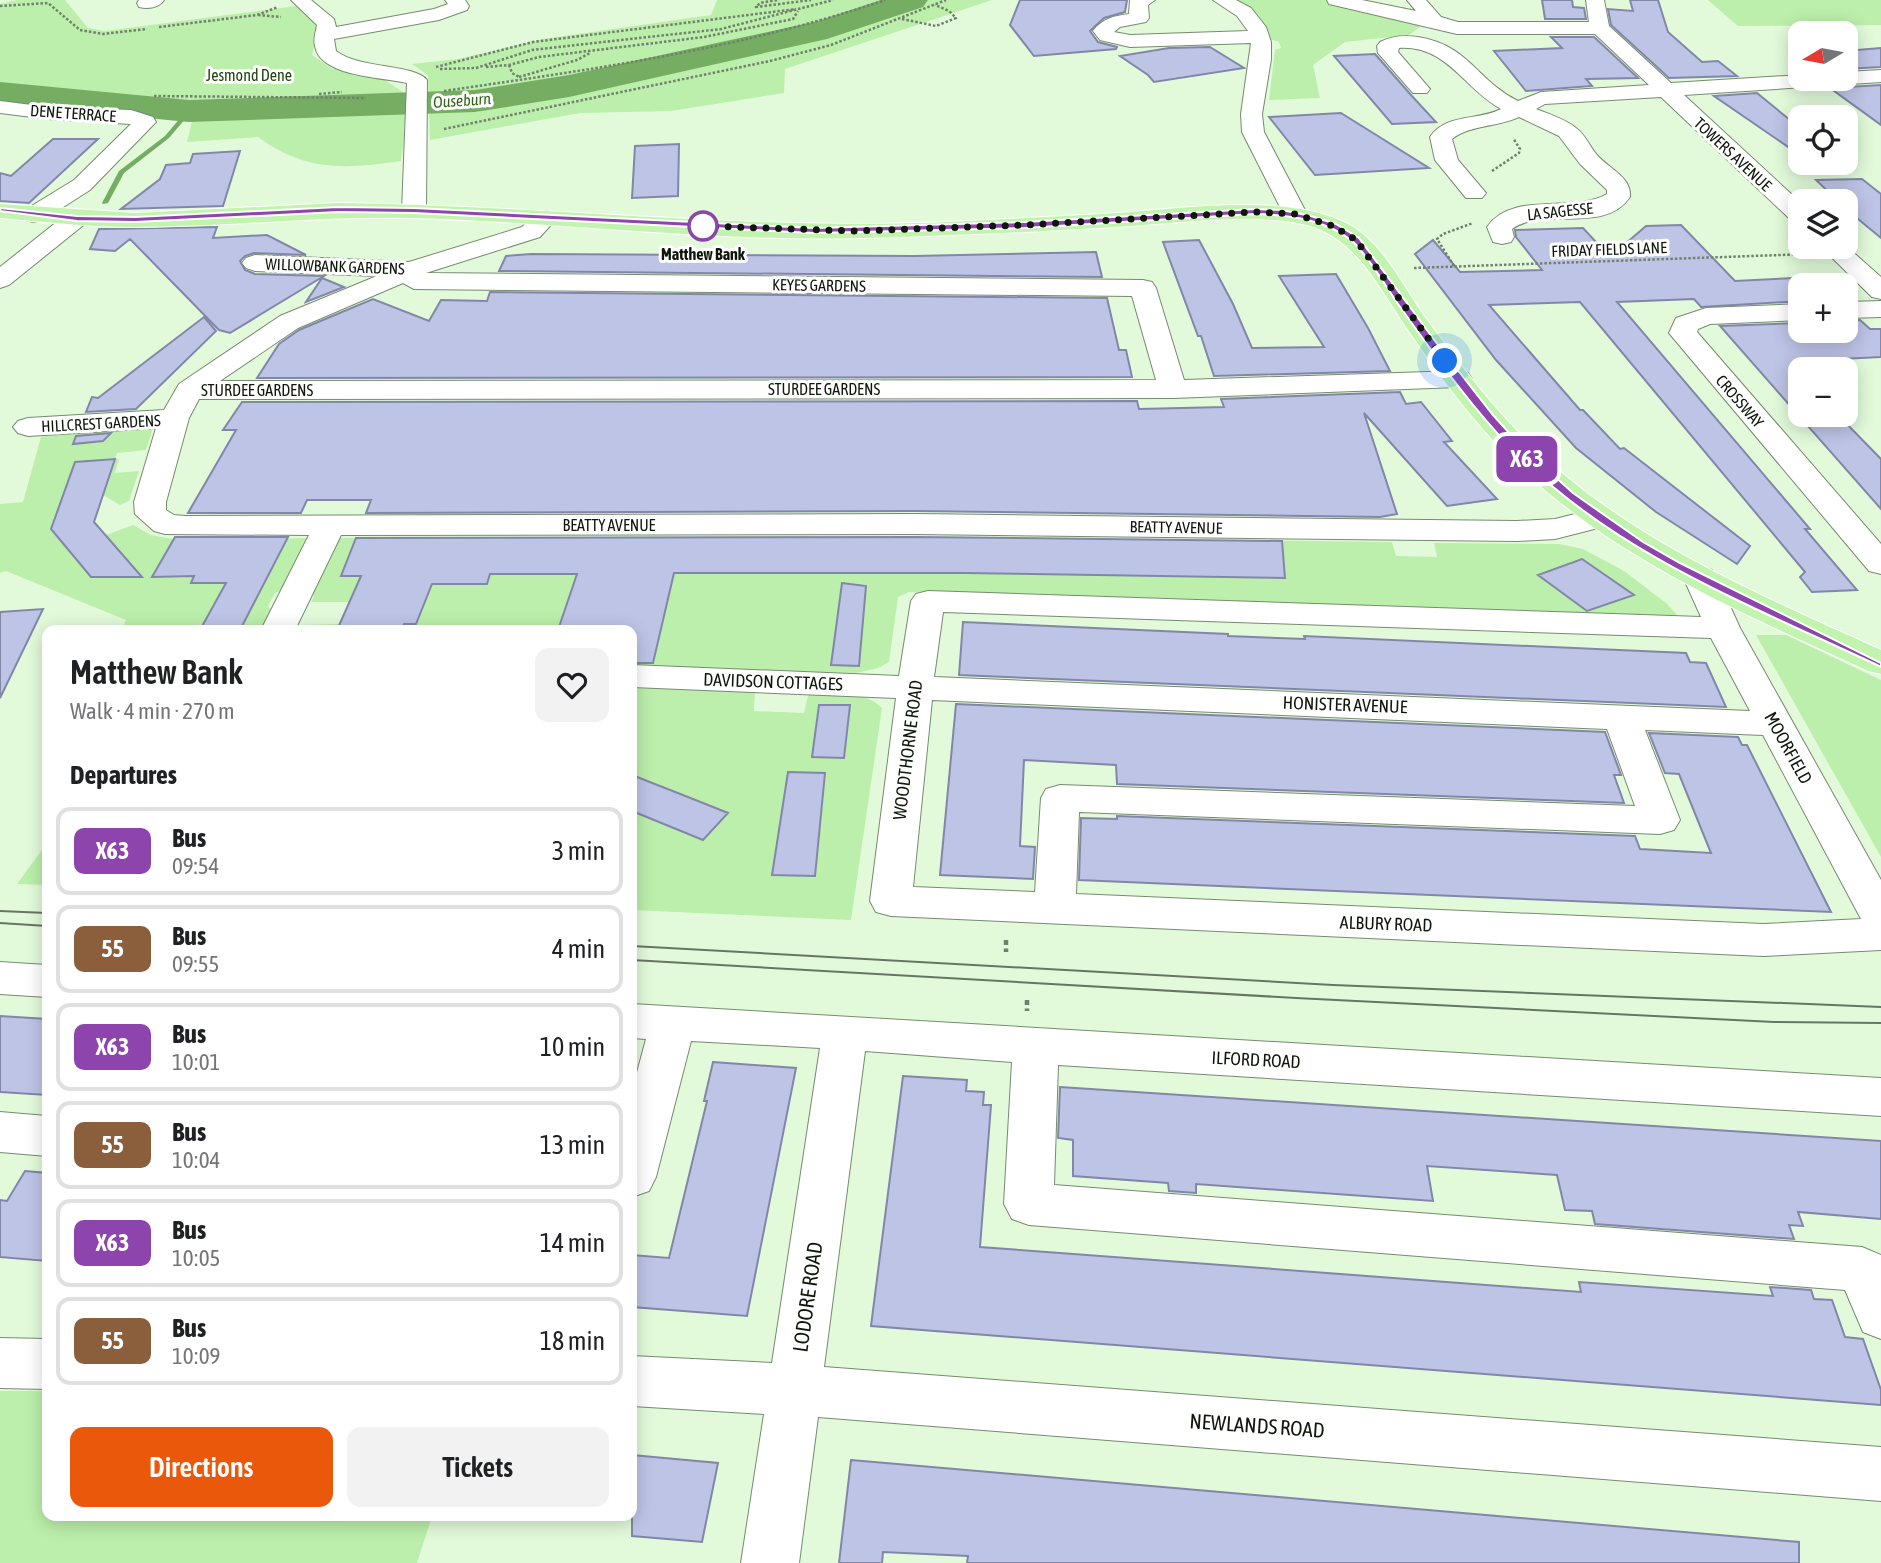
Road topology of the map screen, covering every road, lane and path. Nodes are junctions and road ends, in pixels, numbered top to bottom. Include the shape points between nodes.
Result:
1 (300, 0) edge
2 (776, 0) edge
3 (811, 0) edge
4 (833, 0) edge
5 (885, 0) edge
6 (946, 0) edge
7 (1146, 0) edge
8 (1222, 0) edge
9 (1336, 0) edge
10 (1416, 0) edge
11 (1595, 0) edge
12 (457, 3) edge
13 (935, 5) junction
14 (807, 7) junction
15 (798, 11) junction
16 (901, 18) junction
17 (1434, 21) junction
18 (1600, 28) junction
19 (327, 35) junction
20 (1259, 37) junction
21 (590, 52) junction
22 (509, 65) junction
23 (476, 68) junction
24 (1881, 76) edge
25 (1858, 77) edge
26 (519, 78) junction
27 (426, 80) junction
28 (1788, 83) edge
29 (1420, 89) dead end
30 (353, 90) dead end
31 (442, 91) dead end
32 (1665, 91) junction
33 (367, 98) dead end
34 (0, 107) edge
35 (1508, 114) junction
36 (417, 127) junction
37 (1490, 172) dead end
38 (1474, 193) dead end
39 (1788, 204) edge
40 (0, 211) edge
41 (414, 211) junction
42 (1295, 214) junction
43 (34, 215) junction
44 (77, 218) junction
45 (545, 218) junction
46 (1502, 237) dead end
47 (1788, 252) edge
48 (1847, 259) edge
49 (255, 262) dead end
50 (1379, 269) junction
51 (402, 275) junction
52 (0, 280) edge
53 (1881, 290) edge
54 (1881, 309) edge
55 (1858, 310) edge
56 (1788, 313) edge
57 (1458, 379) junction
58 (1173, 389) junction
59 (189, 390) junction
60 (174, 418) junction
61 (28, 427) dead end
62 (1599, 518) junction
63 (330, 526) junction
64 (1881, 564) edge
65 (1700, 577) junction
66 (280, 625) edge
67 (1723, 628) junction
68 (1881, 663) edge
69 (637, 676) edge
70 (915, 687) junction
71 (1621, 717) junction
72 (1775, 724) junction
73 (891, 901) joint
74 (1055, 910) junction
75 (1881, 916) edge
76 (1881, 934) edge
77 (0, 978) edge
78 (42, 981) edge
79 (652, 1023) edge
80 (845, 1032) junction
81 (1036, 1046) junction
82 (1881, 1097) edge
83 (0, 1132) edge
84 (42, 1136) edge
85 (637, 1138) edge
86 (1881, 1315) edge
87 (0, 1363) edge
88 (42, 1364) edge
89 (637, 1381) edge
90 (795, 1390) junction
91 (1881, 1474) edge
92 (770, 1563) edge

1 - 19 street via 327,23
2 - 3 path via 756,7
4 - 14 path
5 - 26 path via 734,43 611,67
6 - 13 path
7 - 20 street via 1138,2 1139,18 1114,22 1103,31 1107,36 1130,41
8 - 20 street via 1240,9
9 - 17 street
10 - 17 street
11 - 18 street
12 - 19 street via 427,16
13 - 16 path
13 - 16 path via 956,18 936,26
14 - 15 path
14 - 23 path via 534,42 428,70
15 - 21 path via 793,19 716,35
15 - 23 path via 721,29 533,50
16 - 36 path via 831,45 770,61
17 - 18 street via 1457,28
18 - 32 street, TOWERS AVENUE
19 - 27 street via 327,52 338,62
20 - 42 street via 1262,64 1252,111 1253,132
21 - 22 path
21 - 26 path
22 - 23 path
22 - 26 path
23 - 27 path
24 - 25 street
26 - 31 path
27 - 36 street
28 - 32 street
29 - 35 street, LA SAGESSE via 1387,46 1405,41 1443,48
30 - 33 path via 301,97
32 - 35 street via 1550,96
32 - 39 street, TOWERS AVENUE
34 - 43 street, DENE TERRACE via 131,116 145,122 82,185
35 - 37 path via 1520,149 1517,156
35 - 38 street via 1453,127 1441,137 1439,144 1446,159
35 - 46 street, LA SAGESSE via 1567,131 1619,190 1618,197 1600,207 1511,218 1499,227
36 - 41 street
40 - 43 main road
41 - 44 main road
41 - 45 main road
42 - 45 main road via 1255,212 855,231
42 - 50 main road via 1333,226 1356,240
43 - 44 main road
44 - 52 street
45 - 51 street, BEATTY AVENUE via 531,232
47 - 50 path, FRIDAY FIELDS LANE
48 - 53 street
49 - 51 street, WILLOWBANK GARDENS
50 - 57 main road
51 - 58 street, KEYES GARDENS via 1143,288
51 - 59 street, BEATTY AVENUE via 289,322
54 - 55 street
56 - 64 street, CROSSWAY via 1706,316 1686,324 1683,333
57 - 58 street, STURDEE GARDENS
57 - 62 main road via 1517,449
58 - 59 street, STURDEE GARDENS
59 - 60 street, BEATTY AVENUE
60 - 61 street, HILLCREST GARDENS
60 - 63 street, BEATTY AVENUE via 150,502 151,514 164,524
62 - 63 street, BEATTY AVENUE via 1527,531 915,524
62 - 65 main road
63 - 66 street
65 - 67 street, MOORFIELD
65 - 68 main road
67 - 70 street, WOODTHORNE ROAD via 928,601
67 - 72 street, MOORFIELD
69 - 70 street, DAVIDSON COTTAGES
70 - 71 street, HONISTER AVENUE
70 - 73 street, WOODTHORNE ROAD
71 - 72 street, HONISTER AVENUE
71 - 74 street via 1660,821 1060,798
72 - 75 street, MOORFIELD
73 - 74 street, ALBURY ROAD
74 - 76 street, ALBURY ROAD via 1763,940
77 - 78 street
79 - 80 street, ILFORD ROAD
79 - 85 street
80 - 81 street, ILFORD ROAD
80 - 90 street, LODORE ROAD
81 - 82 street, ILFORD ROAD
81 - 86 street via 1029,1204 1862,1269
83 - 84 street
87 - 88 street
89 - 90 street, NEWLANDS ROAD
90 - 91 street, NEWLANDS ROAD
90 - 92 street, LODORE ROAD

